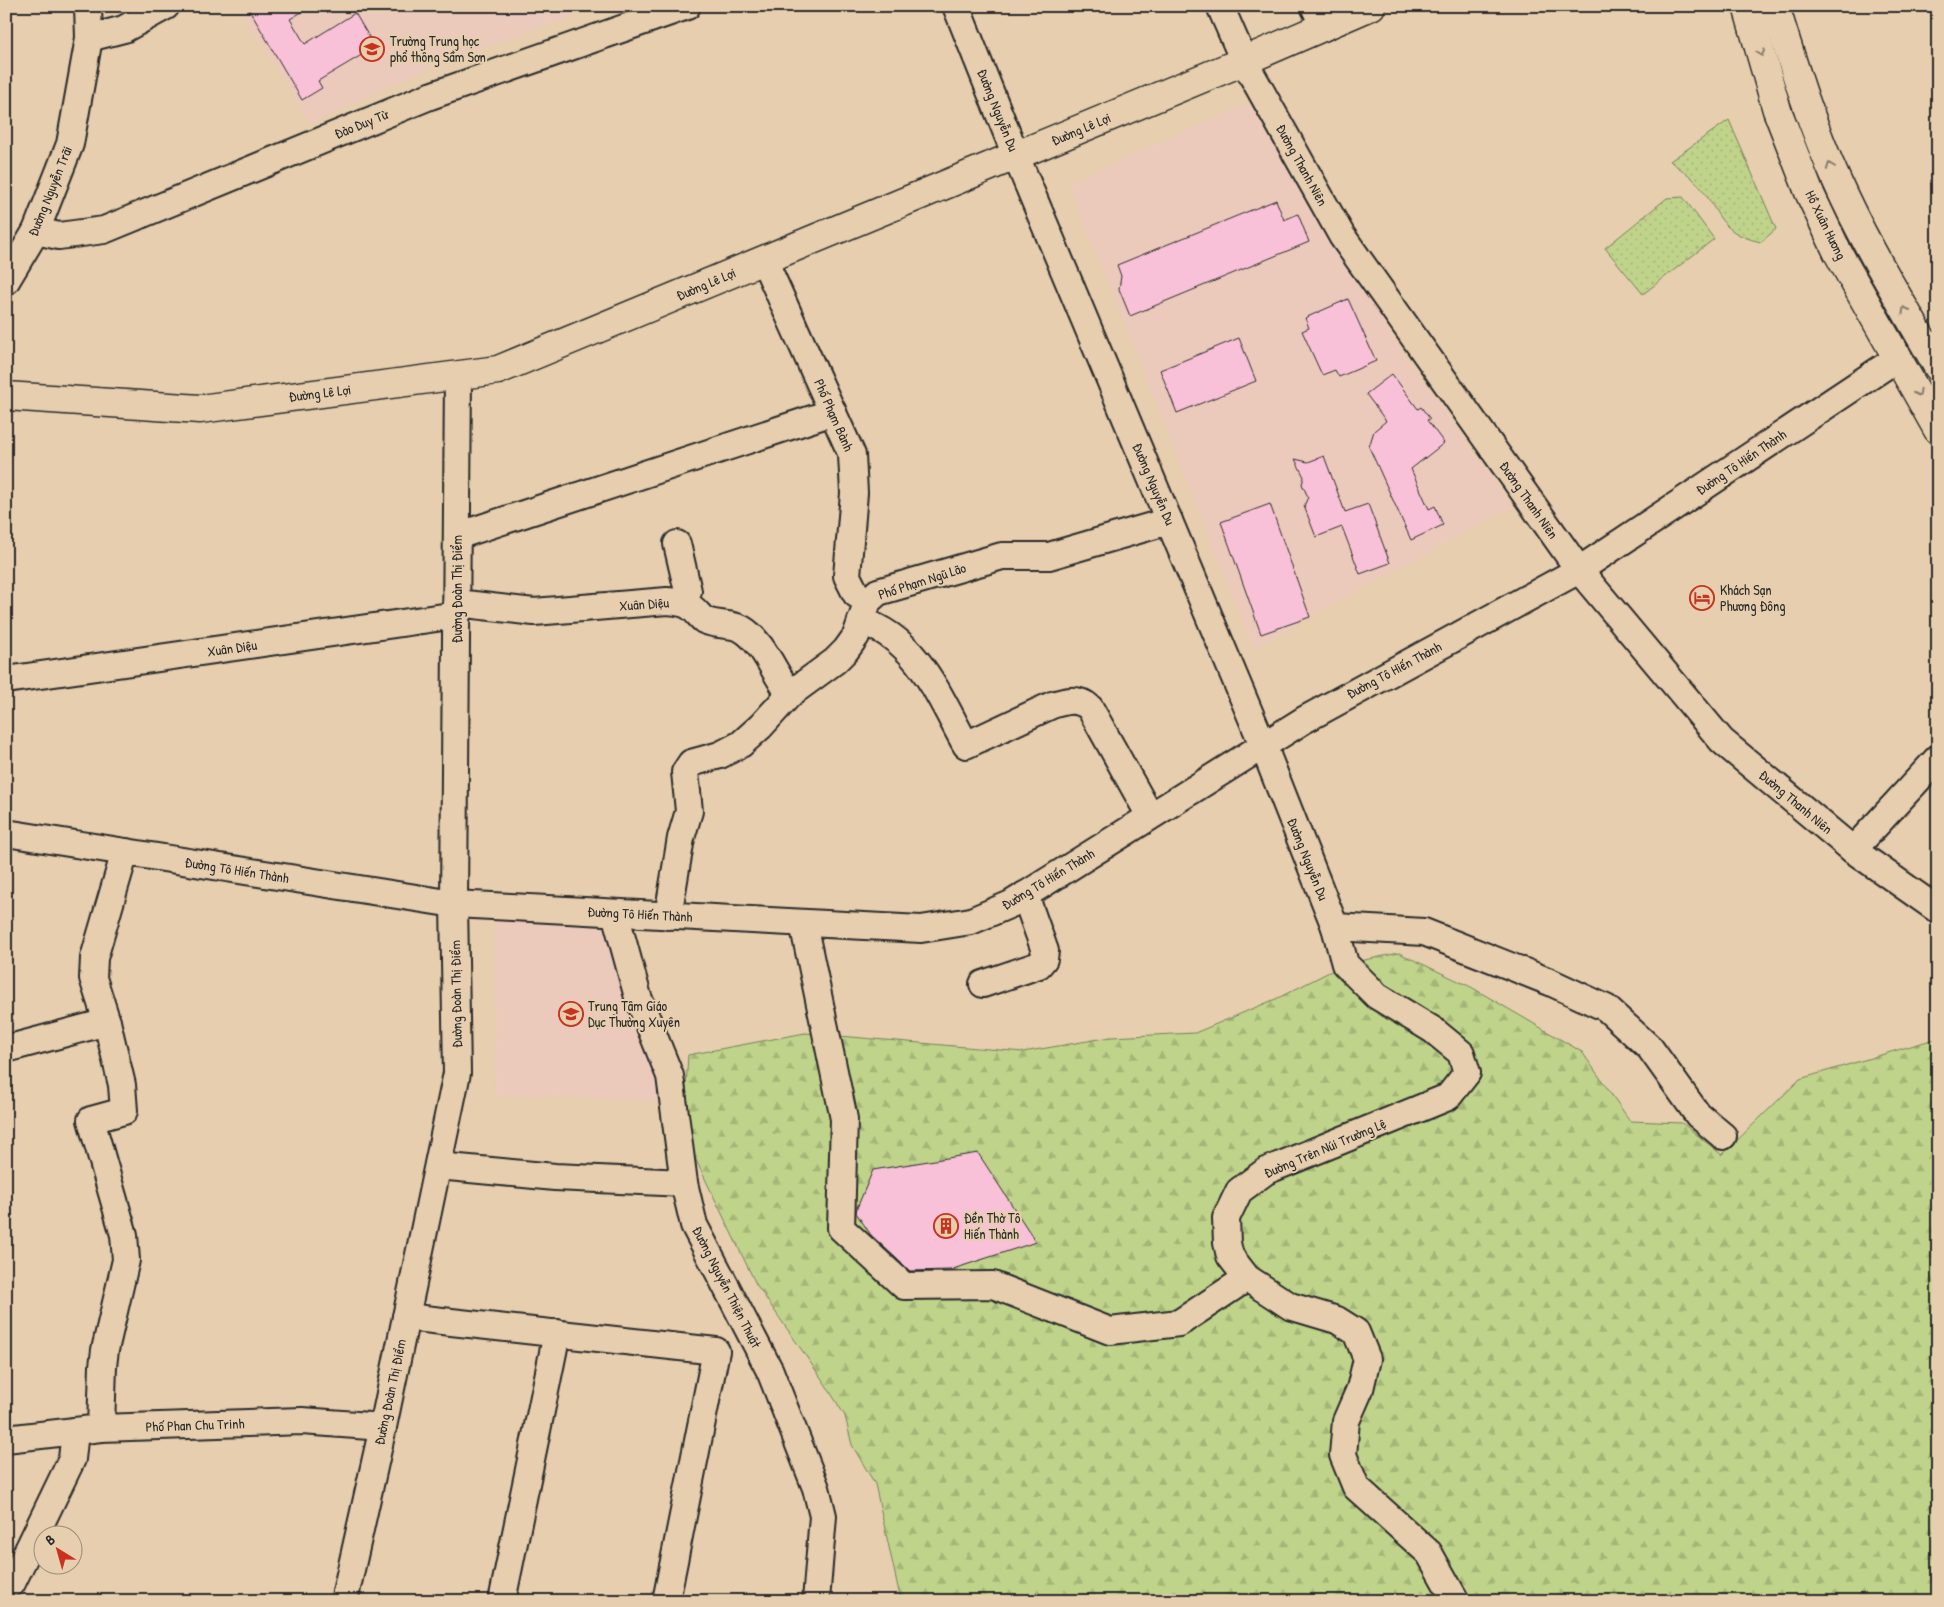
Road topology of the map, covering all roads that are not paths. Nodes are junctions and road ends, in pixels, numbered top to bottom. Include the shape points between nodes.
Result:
1 (88, 6) edge
2 (166, 6) edge
3 (687, 6) edge
4 (956, 6) edge
5 (1220, 6) edge
6 (1371, 6) edge
7 (1747, 6) edge
8 (1775, 6) edge
9 (1319, 16) edge
10 (89, 38) junction
11 (1244, 61) junction
12 (1016, 156) junction
13 (36, 231) junction
14 (764, 260) junction
15 (6, 281) edge
16 (1923, 341) junction
17 (1898, 357) junction
18 (1938, 367) edge
19 (458, 375) junction
20 (6, 396) edge
21 (833, 412) junction
22 (1938, 430) edge
23 (1170, 521) junction
24 (457, 536) junction
25 (677, 544) dead end
26 (1579, 570) junction
27 (681, 602) junction
28 (457, 609) junction
29 (865, 611) junction
30 (6, 680) edge
31 (790, 694) junction
32 (1263, 745) junction
33 (1938, 758) edge
34 (1150, 816) junction
35 (6, 833) edge
36 (1853, 850) junction
37 (125, 852) junction
38 (1025, 895) junction
39 (454, 904) junction
40 (1938, 910) edge
41 (615, 913) junction
42 (668, 916) junction
43 (803, 923) junction
44 (1335, 927) junction
45 (1346, 964) joint
46 (983, 984) dead end
47 (107, 1022) junction
48 (6, 1049) edge
49 (1723, 1136) dead end
50 (438, 1166) junction
51 (684, 1183) junction
52 (1247, 1278) junction
53 (406, 1317) junction
54 (557, 1334) junction
55 (384, 1427) junction
56 (101, 1428) junction
57 (75, 1431) junction
58 (6, 1440) edge
59 (12, 1583) dead end
60 (344, 1601) edge
61 (502, 1601) edge
62 (666, 1601) edge
63 (816, 1601) edge
64 (1456, 1601) edge

1 - 10 street, Đường Nguyễn Trãi
2 - 10 street via 124,29
3 - 13 street, Đào Duy Từ via 430,96 104,230 59,236
4 - 12 street, Đường Nguyễn Du
5 - 11 street, Đường Thanh Niên
6 - 9 main road, Đường Lê Lợi
7 -> 17 main road, Hồ Xuân Hương via 1777,110 1809,192 1838,253
16 -> 8 main road, Hồ Xuân Hương via 1863,237 1835,178 1804,97
9 - 11 main road, Đường Lê Lợi
10 - 13 street, Đường Nguyễn Trãi via 70,144
11 - 12 main road, Đường Lê Lợi
11 - 26 street, Đường Thanh Niên via 1342,236
12 - 14 main road, Đường Lê Lợi
12 - 23 street, Đường Nguyễn Du
13 - 15 street, Đường Nguyễn Trãi
14 - 19 main road, Đường Lê Lợi via 498,370
14 - 21 street, Phố Phạm Bành
16 - 17 main road
16 - 18 main road, Hồ Xuân Hương
17 -> 22 main road, Hồ Xuân Hương
17 - 26 street, Đường Tô Hiến Thành
19 - 20 main road, Đường Lê Lợi via 200,409
19 - 24 street, Đường Đoàn Thị Điểm
21 - 24 street
21 - 29 street, Phố Phạm Bành via 852,454 854,493 847,576
23 - 29 street, Phố Phạm Ngũ Lão via 1049,556 1002,556 878,592
23 - 32 street, Đường Nguyễn Du
24 - 28 street, Đường Đoàn Thị Điểm
25 - 27 street, Xuân Diệu via 688,591
26 - 32 street, Đường Tô Hiến Thành via 1312,715
26 - 36 street, Đường Thanh Niên via 1722,741
27 - 28 street, Xuân Diệu via 534,612
27 - 31 street, Xuân Diệu via 692,607 703,620 740,628 753,636
28 - 30 street, Xuân Diệu
28 - 39 street, Đường Đoàn Thị Điểm
29 - 31 street via 856,636 846,650
29 - 34 street via 877,626 888,632 918,661 966,745 1066,701 1086,704
31 - 42 street via 741,744 687,767 689,811
32 - 34 street, Đường Tô Hiến Thành
32 - 44 street, Đường Nguyễn Du
33 - 36 street
34 - 38 street, Đường Tô Hiến Thành
35 - 37 street, Đường Tô Hiến Thành
36 - 40 street, Đường Thanh Niên
37 - 39 street, Đường Tô Hiến Thành
37 - 47 street via 94,958 93,978
38 - 43 street, Đường Tô Hiến Thành via 971,921 921,929
38 - 46 street via 1045,951 1044,959 1040,965
39 - 41 street, Đường Tô Hiến Thành
39 - 50 street, Đường Đoàn Thị Điểm via 457,1073
41 - 42 street, Đường Tô Hiến Thành
41 - 51 street, Đường Nguyễn Thiện Thuật via 638,997 670,1076
42 - 43 street, Đường Tô Hiến Thành
43 - 52 street via 844,1119 841,1228 904,1286 993,1285 1110,1330 1179,1323
44 - 45 street, Đường Nguyễn Du
44 - 49 street via 1424,932 1606,1008 1650,1048 1698,1115
45 - 52 street, Đường Trên Núi Trường Lệ via 1377,996 1433,1030 1461,1053 1467,1073 1448,1097 1266,1171 1239,1191 1226,1218 1227,1243 1230,1256
47 - 48 street
47 - 56 street via 122,1085 124,1110 91,1120 124,1235 126,1260 104,1358
50 - 51 street via 555,1177
50 - 53 street, Đường Đoàn Thị Điểm
51 - 63 street, Đường Nguyễn Thiện Thuật via 694,1225 770,1371 816,1488 823,1516
52 - 64 street, Đường Trên Núi Trường Lệ via 1290,1306 1337,1320 1356,1332 1367,1359 1360,1389 1346,1421 1342,1455 1356,1487 1429,1553
53 - 54 street
53 - 55 street, Đường Đoàn Thị Điểm
54 - 61 street
54 - 62 street via 716,1351
55 - 56 street, Phố Phan Chu Trinh via 302,1422
55 - 60 street, Đường Đoàn Thị Điểm
56 - 57 street, Phố Phan Chu Trinh
57 - 58 street, Phố Phan Chu Trinh
57 - 59 street via 72,1459

